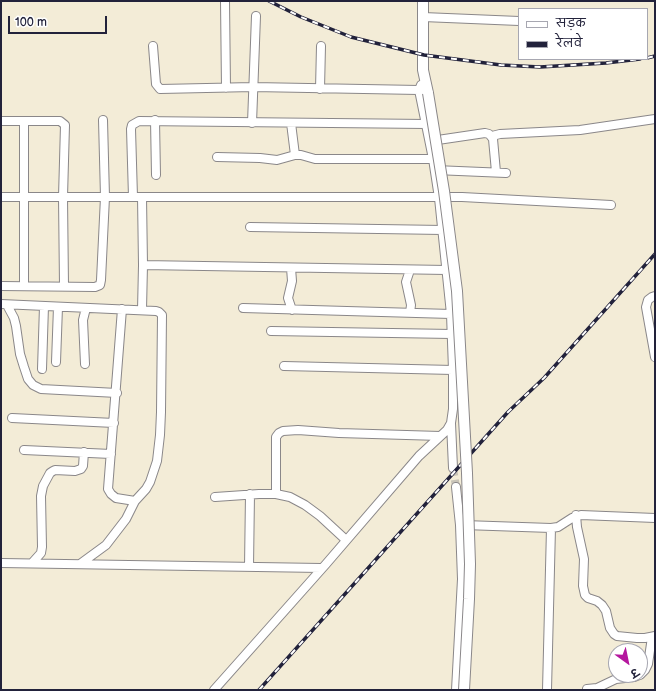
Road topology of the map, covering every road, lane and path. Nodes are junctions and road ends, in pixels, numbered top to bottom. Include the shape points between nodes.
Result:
1 (225, 1) edge
2 (423, 1) edge
3 (256, 16) dead end
4 (423, 18) junction
5 (518, 21) edge
6 (153, 46) dead end
7 (321, 46) dead end
8 (253, 87) junction
9 (226, 88) junction
10 (320, 89) junction
11 (424, 92) junction
12 (655, 119) edge
13 (103, 120) dead end
14 (155, 120) junction
15 (1, 122) edge
16 (24, 122) junction
17 (252, 123) junction
18 (291, 123) junction
19 (427, 124) junction
20 (492, 136) junction
21 (430, 141) junction
22 (295, 155) junction
23 (217, 157) dead end
24 (433, 159) junction
25 (435, 170) junction
26 (496, 172) junction
27 (506, 173) dead end
28 (156, 175) dead end
29 (1, 197) edge
30 (23, 197) junction
31 (63, 197) junction
32 (105, 197) junction
33 (133, 197) junction
34 (142, 197) junction
35 (439, 198) junction
36 (611, 205) dead end
37 (250, 227) dead end
38 (443, 230) junction
39 (143, 265) junction
40 (291, 268) junction
41 (410, 270) junction
42 (447, 270) junction
43 (1, 286) edge
44 (24, 286) junction
45 (64, 286) junction
46 (655, 296) edge
47 (4, 305) edge
48 (44, 306) junction
49 (58, 307) junction
50 (86, 308) junction
51 (243, 308) dead end
52 (122, 309) junction
53 (142, 310) junction
54 (292, 310) junction
55 (410, 313) junction
56 (451, 314) junction
57 (271, 331) dead end
58 (452, 334) junction
59 (655, 357) edge
60 (56, 362) dead end
61 (85, 364) dead end
62 (284, 366) dead end
63 (42, 369) dead end
64 (453, 370) junction
65 (116, 393) junction
66 (12, 418) dead end
67 (114, 423) junction
68 (451, 423) junction
69 (440, 436) junction
70 (24, 450) dead end
71 (84, 452) junction
72 (111, 454) junction
73 (453, 468) tunnel mouth
74 (456, 487) tunnel mouth
75 (250, 494) junction
76 (276, 494) junction
77 (215, 497) dead end
78 (134, 501) junction
79 (576, 516) junction
80 (655, 518) edge
81 (460, 525) junction
82 (550, 528) junction
83 (346, 540) junction
84 (1, 563) edge
85 (32, 563) junction
86 (80, 564) junction
87 (249, 567) junction
88 (321, 568) junction
89 (654, 636) edge
90 (648, 664) edge
91 (608, 683) edge
92 (587, 689) edge
93 (214, 690) edge
94 (456, 690) edge
95 (464, 690) edge
96 (547, 690) edge

1 - 9 street
2 - 4 main road
3 - 8 street
4 - 5 street
4 - 11 main road via 423,70 426,82
6 - 9 street via 156,84 160,89
7 - 10 street
8 - 9 street
8 - 10 street
8 - 17 street
10 - 11 street
11 - 19 street
11 - 95 main road, bridge via 444,190 457,291 470,564
12 - 20 street via 580,130
13 - 32 street
14 - 17 street
14 - 28 street
14 - 33 street via 132,124
15 - 16 street
16 - 30 street
16 - 31 street via 60,121 65,125
17 - 18 street
18 - 19 street
18 - 22 street
19 - 21 street
20 - 21 street via 485,133
20 - 26 street
21 - 24 street
22 - 23 street via 277,160
22 - 24 street via 315,158
24 - 25 street
25 - 26 street
25 - 35 street
26 - 27 street
29 - 30 street
30 - 31 street
30 - 44 street
31 - 32 street
31 - 45 street
32 - 33 street
32 - 45 street via 100,285
33 - 34 street
34 - 35 street
34 - 39 street
35 - 36 street
35 - 38 street
37 - 38 street
38 - 42 street
39 - 40 street
39 - 53 street
40 - 41 street
40 - 54 street via 292,281 288,298
41 - 42 street
41 - 55 street via 406,282 411,305
42 - 56 street
43 - 44 street
44 - 45 street
46 - 59 street via 648,300 646,307
47 - 48 street
47 - 65 street via 14,318 20,354 28,379 33,385 41,389
48 - 49 street
48 - 63 street
49 - 50 street
49 - 60 street
50 - 52 street
50 - 61 street via 83,320
51 - 54 street
52 - 53 street
52 - 65 street
53 - 78 street via 159,312 163,319 162,412 157,461 146,489
54 - 55 street
55 - 56 street
56 - 58 street
57 - 58 street
58 - 64 street
62 - 64 street
64 - 68 street
65 - 67 street
66 - 67 street
67 - 72 street
68 - 69 street
68 - 73 street
69 - 76 street via 283,431 276,437
69 - 83 street via 419,456
70 - 71 street
71 - 72 street
71 - 85 street via 81,469 55,470 50,473 43,486 42,547 41,553
72 - 78 street via 108,489 116,498
74 - 81 street
75 - 76 street
75 - 77 street
75 - 87 street
76 - 83 street via 290,497 306,505
78 - 86 street via 126,519 106,545
79 - 80 street
79 - 82 street via 562,525
79 - 89 street via 584,554 585,595 602,605 610,628 617,636
81 - 82 street
81 - 94 street via 462,603
82 - 96 street
83 - 88 street
84 - 85 street
85 - 86 street
86 - 87 street
87 - 88 street
88 - 93 street
89 - 90 street
91 - 92 street

